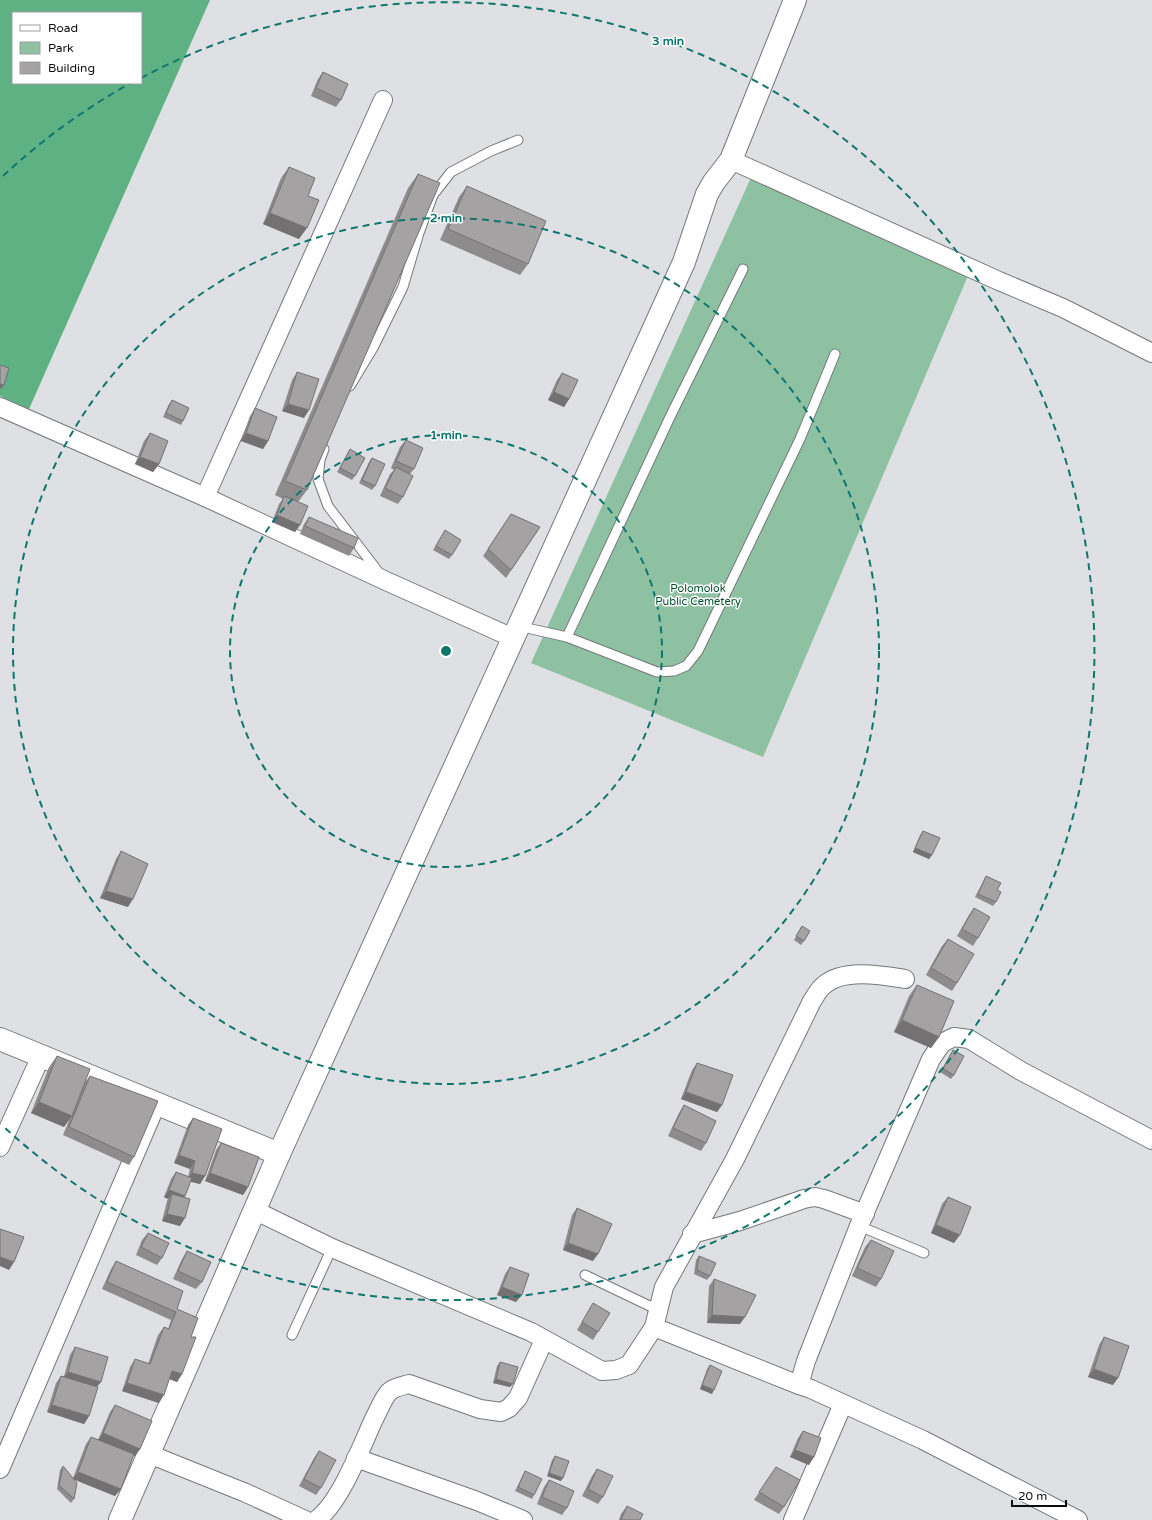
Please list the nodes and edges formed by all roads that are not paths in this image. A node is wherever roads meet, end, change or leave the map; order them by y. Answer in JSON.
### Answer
{"nodes":[{"id":1,"x":795,"y":0,"type":"edge"},
{"id":2,"x":383,"y":100,"type":"dead end"},
{"id":3,"x":518,"y":140,"type":"dead end"},
{"id":4,"x":731,"y":160,"type":"junction"},
{"id":5,"x":743,"y":270,"type":"dead end"},
{"id":6,"x":1152,"y":353,"type":"edge"},
{"id":7,"x":835,"y":354,"type":"dead end"},
{"id":8,"x":346,"y":394,"type":"edge"},
{"id":9,"x":0,"y":408,"type":"edge"},
{"id":10,"x":327,"y":440,"type":"edge"},
{"id":11,"x":205,"y":497,"type":"junction"},
{"id":12,"x":386,"y":581,"type":"junction"},
{"id":13,"x":515,"y":632,"type":"junction"},
{"id":14,"x":567,"y":637,"type":"junction"},
{"id":15,"x":905,"y":979,"type":"dead end"},
{"id":16,"x":0,"y":1039,"type":"edge"},
{"id":17,"x":41,"y":1056,"type":"junction"},
{"id":18,"x":157,"y":1104,"type":"junction"},
{"id":19,"x":1152,"y":1140,"type":"edge"},
{"id":20,"x":0,"y":1147,"type":"edge"},
{"id":21,"x":279,"y":1154,"type":"junction"},
{"id":22,"x":254,"y":1210,"type":"junction"},
{"id":23,"x":862,"y":1220,"type":"junction"},
{"id":24,"x":692,"y":1234,"type":"junction"},
{"id":25,"x":332,"y":1248,"type":"junction"},
{"id":26,"x":924,"y":1253,"type":"dead end"},
{"id":27,"x":585,"y":1275,"type":"dead end"},
{"id":28,"x":658,"y":1310,"type":"junction"},
{"id":29,"x":654,"y":1327,"type":"junction"},
{"id":30,"x":292,"y":1335,"type":"dead end"},
{"id":31,"x":544,"y":1340,"type":"junction"},
{"id":32,"x":798,"y":1385,"type":"junction"},
{"id":33,"x":843,"y":1404,"type":"junction"},
{"id":34,"x":149,"y":1454,"type":"junction"},
{"id":35,"x":356,"y":1458,"type":"junction"},
{"id":36,"x":0,"y":1469,"type":"edge"},
{"id":37,"x":120,"y":1520,"type":"edge"},
{"id":38,"x":305,"y":1520,"type":"edge"},
{"id":39,"x":316,"y":1520,"type":"edge"},
{"id":40,"x":523,"y":1520,"type":"edge"},
{"id":41,"x":793,"y":1520,"type":"edge"},
{"id":42,"x":1078,"y":1520,"type":"edge"}],
"edges":[{"from":1,"to":4,"type":"street"},
{"from":2,"to":11,"type":"street"},
{"from":3,"to":8,"type":"lane"},
{"from":4,"to":6,"type":"street"},
{"from":4,"to":13,"type":"street"},
{"from":5,"to":14,"type":"lane"},
{"from":7,"to":14,"type":"lane"},
{"from":9,"to":11,"type":"street"},
{"from":10,"to":12,"type":"lane"},
{"from":11,"to":12,"type":"street"},
{"from":12,"to":13,"type":"street"},
{"from":13,"to":14,"type":"lane"},
{"from":13,"to":21,"type":"street"},
{"from":15,"to":24,"type":"street"},
{"from":16,"to":17,"type":"street"},
{"from":17,"to":18,"type":"street"},
{"from":17,"to":20,"type":"street"},
{"from":18,"to":21,"type":"street"},
{"from":18,"to":36,"type":"street"},
{"from":19,"to":23,"type":"street"},
{"from":21,"to":22,"type":"street"},
{"from":22,"to":25,"type":"street"},
{"from":22,"to":34,"type":"street"},
{"from":23,"to":24,"type":"street"},
{"from":23,"to":26,"type":"lane"},
{"from":23,"to":32,"type":"street"},
{"from":24,"to":28,"type":"street"},
{"from":25,"to":30,"type":"lane"},
{"from":25,"to":31,"type":"street"},
{"from":27,"to":28,"type":"lane"},
{"from":28,"to":29,"type":"street"},
{"from":29,"to":31,"type":"street"},
{"from":29,"to":32,"type":"street"},
{"from":31,"to":35,"type":"street"},
{"from":32,"to":33,"type":"street"},
{"from":33,"to":41,"type":"street"},
{"from":33,"to":42,"type":"street"},
{"from":34,"to":37,"type":"street"},
{"from":34,"to":38,"type":"street"},
{"from":35,"to":39,"type":"street"},
{"from":35,"to":40,"type":"street"}]}
